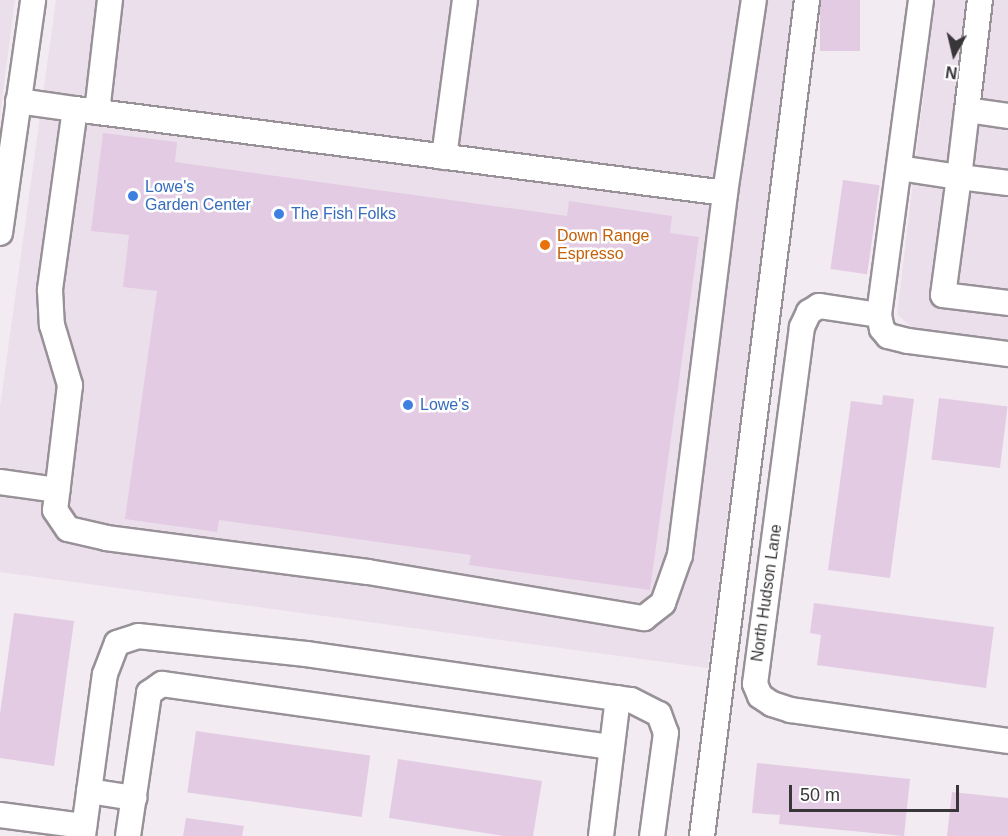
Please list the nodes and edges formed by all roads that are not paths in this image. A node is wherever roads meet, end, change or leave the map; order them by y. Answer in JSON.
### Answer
{"nodes":[{"id":1,"x":33,"y":0,"type":"edge"},
{"id":2,"x":110,"y":0,"type":"edge"},
{"id":3,"x":465,"y":0,"type":"edge"},
{"id":4,"x":754,"y":0,"type":"edge"},
{"id":5,"x":807,"y":0,"type":"edge"},
{"id":6,"x":921,"y":0,"type":"edge"},
{"id":7,"x":980,"y":0,"type":"edge"},
{"id":8,"x":18,"y":101,"type":"junction"},
{"id":9,"x":86,"y":110,"type":"junction"},
{"id":10,"x":967,"y":110,"type":"junction"},
{"id":11,"x":1008,"y":116,"type":"edge"},
{"id":12,"x":444,"y":157,"type":"junction"},
{"id":13,"x":899,"y":168,"type":"junction"},
{"id":14,"x":959,"y":177,"type":"junction"},
{"id":15,"x":1008,"y":183,"type":"edge"},
{"id":16,"x":725,"y":193,"type":"junction"},
{"id":17,"x":1,"y":220,"type":"edge"},
{"id":18,"x":1008,"y":303,"type":"edge"},
{"id":19,"x":879,"y":315,"type":"junction"},
{"id":20,"x":1008,"y":354,"type":"edge"},
{"id":21,"x":0,"y":482,"type":"edge"},
{"id":22,"x":57,"y":490,"type":"junction"},
{"id":23,"x":618,"y":698,"type":"junction"},
{"id":24,"x":1008,"y":741,"type":"edge"},
{"id":25,"x":612,"y":747,"type":"junction"},
{"id":26,"x":89,"y":791,"type":"junction"},
{"id":27,"x":134,"y":798,"type":"junction"},
{"id":28,"x":0,"y":815,"type":"edge"},
{"id":29,"x":83,"y":831,"type":"edge"},
{"id":30,"x":128,"y":836,"type":"edge"},
{"id":31,"x":601,"y":836,"type":"edge"},
{"id":32,"x":652,"y":836,"type":"edge"},
{"id":33,"x":702,"y":836,"type":"edge"}],
"edges":[{"from":1,"to":8,"type":"street"},
{"from":2,"to":9,"type":"street"},
{"from":3,"to":12,"type":"street"},
{"from":4,"to":16,"type":"street"},
{"from":5,"to":33,"type":"street"},
{"from":6,"to":13,"type":"street"},
{"from":7,"to":10,"type":"street"},
{"from":8,"to":9,"type":"street"},
{"from":8,"to":17,"type":"street"},
{"from":9,"to":12,"type":"street"},
{"from":9,"to":22,"type":"street"},
{"from":10,"to":11,"type":"street"},
{"from":10,"to":14,"type":"street"},
{"from":12,"to":16,"type":"street"},
{"from":13,"to":14,"type":"street"},
{"from":13,"to":19,"type":"street"},
{"from":14,"to":15,"type":"street"},
{"from":14,"to":18,"type":"street"},
{"from":16,"to":22,"type":"street"},
{"from":19,"to":20,"type":"street"},
{"from":19,"to":24,"type":"street","name":"North Hudson Lane"},
{"from":21,"to":22,"type":"street"},
{"from":23,"to":25,"type":"street"},
{"from":23,"to":26,"type":"street"},
{"from":23,"to":32,"type":"street"},
{"from":25,"to":27,"type":"street"},
{"from":25,"to":31,"type":"street"},
{"from":26,"to":27,"type":"street"},
{"from":26,"to":29,"type":"street"},
{"from":27,"to":30,"type":"street"},
{"from":28,"to":29,"type":"street"}]}
